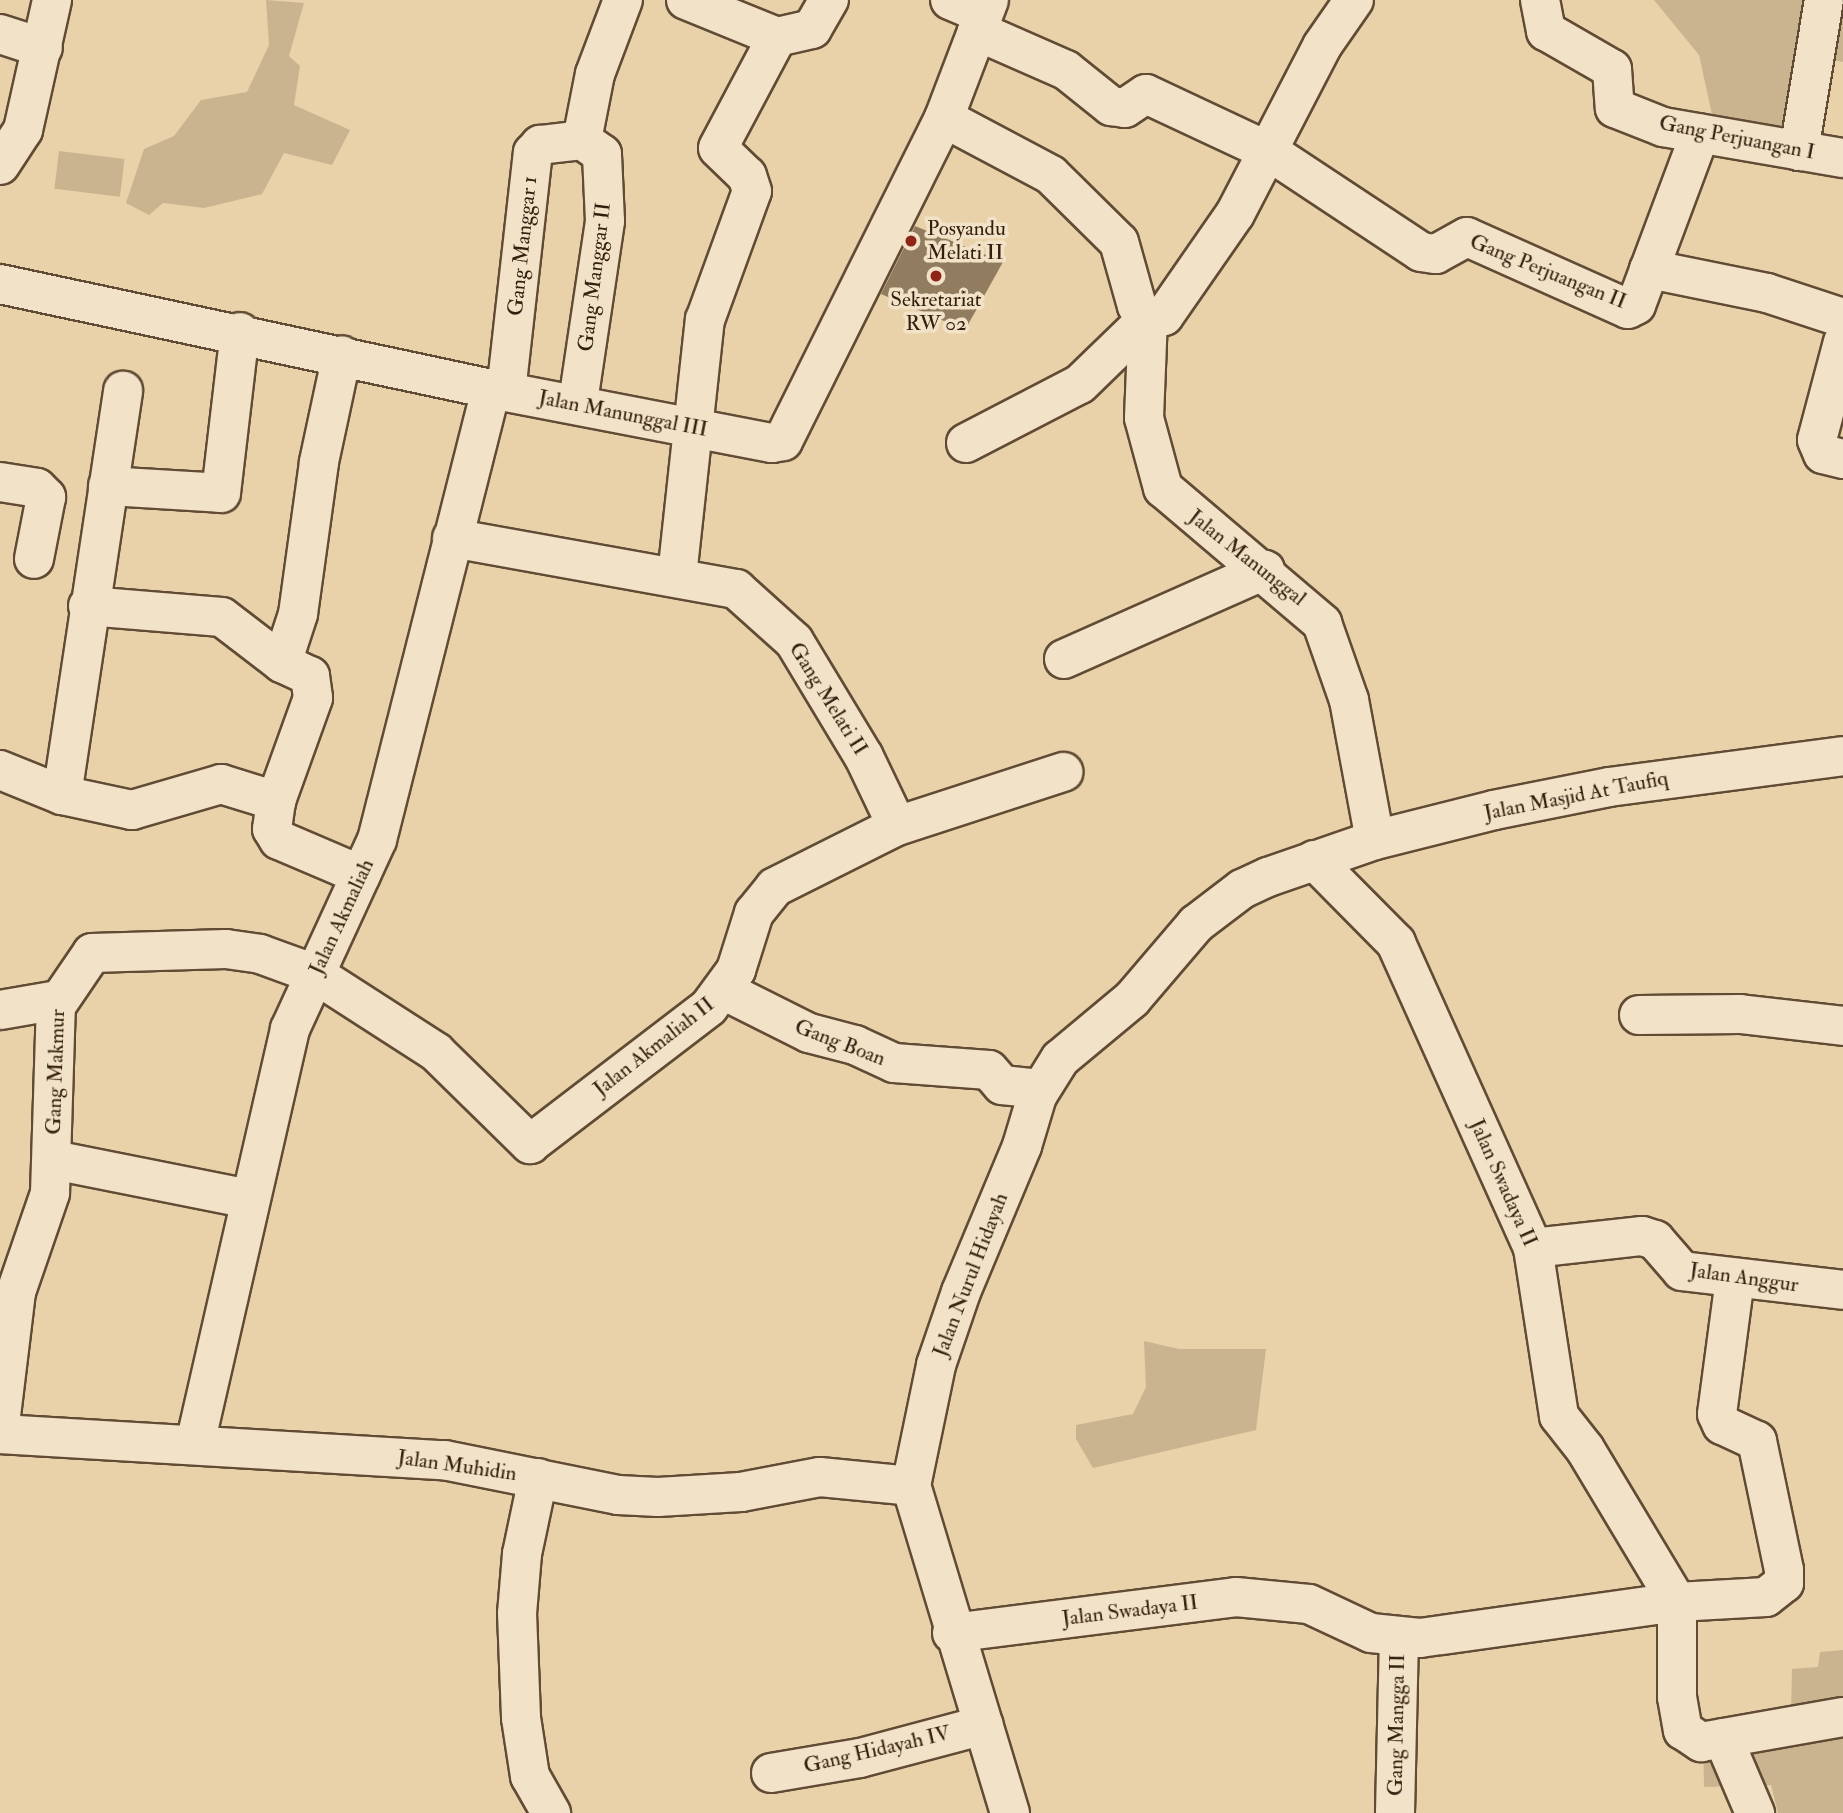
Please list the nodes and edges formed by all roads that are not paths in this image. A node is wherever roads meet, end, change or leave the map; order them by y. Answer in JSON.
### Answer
{"nodes":[{"id":1,"x":52,"y":0,"type":"edge"},
{"id":2,"x":623,"y":0,"type":"edge"},
{"id":3,"x":686,"y":0,"type":"edge"},
{"id":4,"x":828,"y":0,"type":"edge"},
{"id":5,"x":1354,"y":0,"type":"edge"},
{"id":6,"x":1540,"y":0,"type":"edge"},
{"id":7,"x":1824,"y":0,"type":"edge"},
{"id":8,"x":975,"y":11,"type":"edge"},
{"id":9,"x":0,"y":34,"type":"edge"},
{"id":10,"x":777,"y":37,"type":"junction"},
{"id":11,"x":43,"y":48,"type":"junction"},
{"id":12,"x":944,"y":118,"type":"junction"},
{"id":13,"x":1700,"y":134,"type":"junction"},
{"id":14,"x":582,"y":139,"type":"junction"},
{"id":15,"x":1798,"y":151,"type":"junction"},
{"id":16,"x":1270,"y":152,"type":"junction"},
{"id":17,"x":1843,"y":158,"type":"edge"},
{"id":18,"x":0,"y":165,"type":"edge"},
{"id":19,"x":1649,"y":269,"type":"junction"},
{"id":20,"x":0,"y":284,"type":"edge"},
{"id":21,"x":1148,"y":318,"type":"junction"},
{"id":22,"x":1843,"y":318,"type":"edge"},
{"id":23,"x":240,"y":332,"type":"junction"},
{"id":24,"x":1843,"y":342,"type":"edge"},
{"id":25,"x":342,"y":355,"type":"junction"},
{"id":26,"x":123,"y":391,"type":"dead end"},
{"id":27,"x":499,"y":391,"type":"junction"},
{"id":28,"x":578,"y":402,"type":"junction"},
{"id":29,"x":694,"y":427,"type":"junction"},
{"id":30,"x":966,"y":443,"type":"dead end"},
{"id":31,"x":1843,"y":459,"type":"edge"},
{"id":32,"x":0,"y":482,"type":"edge"},
{"id":33,"x":108,"y":486,"type":"junction"},
{"id":34,"x":452,"y":538,"type":"junction"},
{"id":35,"x":34,"y":559,"type":"dead end"},
{"id":36,"x":1265,"y":570,"type":"junction"},
{"id":37,"x":677,"y":576,"type":"junction"},
{"id":38,"x":88,"y":606,"type":"junction"},
{"id":39,"x":1064,"y":659,"type":"dead end"},
{"id":40,"x":282,"y":663,"type":"junction"},
{"id":41,"x":1843,"y":756,"type":"edge"},
{"id":42,"x":0,"y":770,"type":"edge"},
{"id":43,"x":1063,"y":772,"type":"dead end"},
{"id":44,"x":62,"y":795,"type":"junction"},
{"id":45,"x":276,"y":801,"type":"junction"},
{"id":46,"x":897,"y":826,"type":"junction"},
{"id":47,"x":1375,"y":840,"type":"junction"},
{"id":48,"x":1314,"y":860,"type":"junction"},
{"id":49,"x":361,"y":874,"type":"junction"},
{"id":50,"x":315,"y":974,"type":"junction"},
{"id":51,"x":723,"y":990,"type":"junction"},
{"id":52,"x":58,"y":1000,"type":"junction"},
{"id":53,"x":0,"y":1010,"type":"edge"},
{"id":54,"x":1639,"y":1015,"type":"dead end"},
{"id":55,"x":1843,"y":1026,"type":"edge"},
{"id":56,"x":1040,"y":1089,"type":"junction"},
{"id":57,"x":54,"y":1160,"type":"junction"},
{"id":58,"x":250,"y":1199,"type":"junction"},
{"id":59,"x":1534,"y":1248,"type":"junction"},
{"id":60,"x":1735,"y":1279,"type":"junction"},
{"id":61,"x":1843,"y":1290,"type":"edge"},
{"id":62,"x":0,"y":1424,"type":"edge"},
{"id":63,"x":0,"y":1434,"type":"edge"},
{"id":64,"x":195,"y":1444,"type":"junction"},
{"id":65,"x":538,"y":1478,"type":"junction"},
{"id":66,"x":911,"y":1486,"type":"junction"},
{"id":67,"x":1676,"y":1602,"type":"junction"},
{"id":68,"x":952,"y":1633,"type":"junction"},
{"id":69,"x":1399,"y":1638,"type":"junction"},
{"id":70,"x":1843,"y":1717,"type":"edge"},
{"id":71,"x":984,"y":1725,"type":"junction"},
{"id":72,"x":1723,"y":1738,"type":"junction"},
{"id":73,"x":771,"y":1773,"type":"dead end"},
{"id":74,"x":551,"y":1813,"type":"edge"},
{"id":75,"x":1010,"y":1813,"type":"edge"},
{"id":76,"x":1395,"y":1813,"type":"edge"},
{"id":77,"x":1755,"y":1813,"type":"edge"}],
"edges":[{"from":1,"to":11,"type":"street"},
{"from":2,"to":14,"type":"street"},
{"from":3,"to":10,"type":"street"},
{"from":4,"to":10,"type":"street"},
{"from":5,"to":16,"type":"street"},
{"from":6,"to":13,"type":"street","name":"Gang Perjuangan I"},
{"from":7,"to":15,"type":"street"},
{"from":8,"to":12,"type":"street","name":"Jalan Manunggal III"},
{"from":8,"to":16,"type":"street"},
{"from":9,"to":11,"type":"street"},
{"from":10,"to":29,"type":"street"},
{"from":11,"to":18,"type":"street"},
{"from":12,"to":21,"type":"street","name":"Jalan Manunggal"},
{"from":12,"to":29,"type":"street","name":"Jalan Manunggal III"},
{"from":13,"to":15,"type":"street","name":"Gang Perjuangan I"},
{"from":13,"to":19,"type":"street","name":"Gang Perjuangan II"},
{"from":14,"to":27,"type":"street","name":"Gang Manggar 1"},
{"from":14,"to":28,"type":"street","name":"Gang Manggar II"},
{"from":15,"to":17,"type":"street","name":"Gang Perjuangan I"},
{"from":16,"to":19,"type":"street","name":"Gang Perjuangan II"},
{"from":16,"to":21,"type":"street"},
{"from":19,"to":22,"type":"street"},
{"from":20,"to":23,"type":"street","name":"Jalan Manunggal III"},
{"from":21,"to":30,"type":"street"},
{"from":21,"to":36,"type":"street","name":"Jalan Manunggal"},
{"from":23,"to":25,"type":"street","name":"Jalan Manunggal III"},
{"from":23,"to":33,"type":"street"},
{"from":24,"to":31,"type":"street"},
{"from":25,"to":27,"type":"street","name":"Jalan Manunggal III"},
{"from":25,"to":40,"type":"street"},
{"from":26,"to":33,"type":"street"},
{"from":27,"to":28,"type":"street","name":"Jalan Manunggal III"},
{"from":27,"to":34,"type":"street","name":"Jalan Akmaliah"},
{"from":28,"to":29,"type":"street","name":"Jalan Manunggal III"},
{"from":29,"to":37,"type":"street"},
{"from":32,"to":35,"type":"street"},
{"from":33,"to":38,"type":"street"},
{"from":34,"to":37,"type":"street","name":"Gang Melati II"},
{"from":34,"to":49,"type":"street","name":"Jalan Akmaliah"},
{"from":36,"to":39,"type":"street"},
{"from":36,"to":47,"type":"street","name":"Jalan Manunggal"},
{"from":37,"to":46,"type":"street","name":"Gang Melati II"},
{"from":38,"to":40,"type":"street"},
{"from":38,"to":44,"type":"street"},
{"from":40,"to":45,"type":"street"},
{"from":41,"to":47,"type":"street","name":"Jalan Masjid At Taufiq"},
{"from":42,"to":44,"type":"street"},
{"from":43,"to":46,"type":"street","name":"Jalan Akmaliah II"},
{"from":44,"to":45,"type":"street"},
{"from":45,"to":49,"type":"street"},
{"from":46,"to":51,"type":"street","name":"Jalan Akmaliah II"},
{"from":47,"to":48,"type":"street","name":"Jalan Masjid At Taufiq"},
{"from":48,"to":56,"type":"street","name":"Jalan Nurul Hidayah"},
{"from":48,"to":59,"type":"street","name":"Jalan Swadaya II"},
{"from":49,"to":50,"type":"street","name":"Jalan Akmaliah"},
{"from":50,"to":51,"type":"street","name":"Jalan Akmaliah II"},
{"from":50,"to":52,"type":"street","name":"Gang Makmur"},
{"from":50,"to":58,"type":"street","name":"Jalan Akmaliah"},
{"from":51,"to":56,"type":"street","name":"Gang Boan"},
{"from":52,"to":53,"type":"street"},
{"from":52,"to":57,"type":"street","name":"Gang Makmur"},
{"from":54,"to":55,"type":"street"},
{"from":56,"to":66,"type":"street","name":"Jalan Nurul Hidayah"},
{"from":57,"to":58,"type":"street"},
{"from":57,"to":62,"type":"street","name":"Gang Makmur"},
{"from":58,"to":64,"type":"street","name":"Jalan Akmaliah"},
{"from":59,"to":60,"type":"street","name":"Jalan Anggur"},
{"from":59,"to":67,"type":"street","name":"Jalan Swadaya II"},
{"from":60,"to":61,"type":"street","name":"Jalan Anggur"},
{"from":60,"to":67,"type":"street","name":"Jalan Swadaya II"},
{"from":63,"to":64,"type":"street","name":"Jalan Muhidin"},
{"from":64,"to":65,"type":"street","name":"Jalan Muhidin"},
{"from":65,"to":66,"type":"street","name":"Jalan Muhidin"},
{"from":65,"to":74,"type":"street"},
{"from":66,"to":68,"type":"street","name":"Jalan Nurul Hidayah"},
{"from":67,"to":69,"type":"street","name":"Jalan Swadaya II"},
{"from":67,"to":72,"type":"street"},
{"from":68,"to":69,"type":"street","name":"Jalan Swadaya II"},
{"from":68,"to":71,"type":"street","name":"Jalan Nurul Hidayah"},
{"from":69,"to":76,"type":"street","name":"Gang Mangga II"},
{"from":70,"to":72,"type":"street"},
{"from":71,"to":73,"type":"street","name":"Gang Hidayah IV"},
{"from":71,"to":75,"type":"street","name":"Jalan Nurul Hidayah"},
{"from":72,"to":77,"type":"street"}]}
